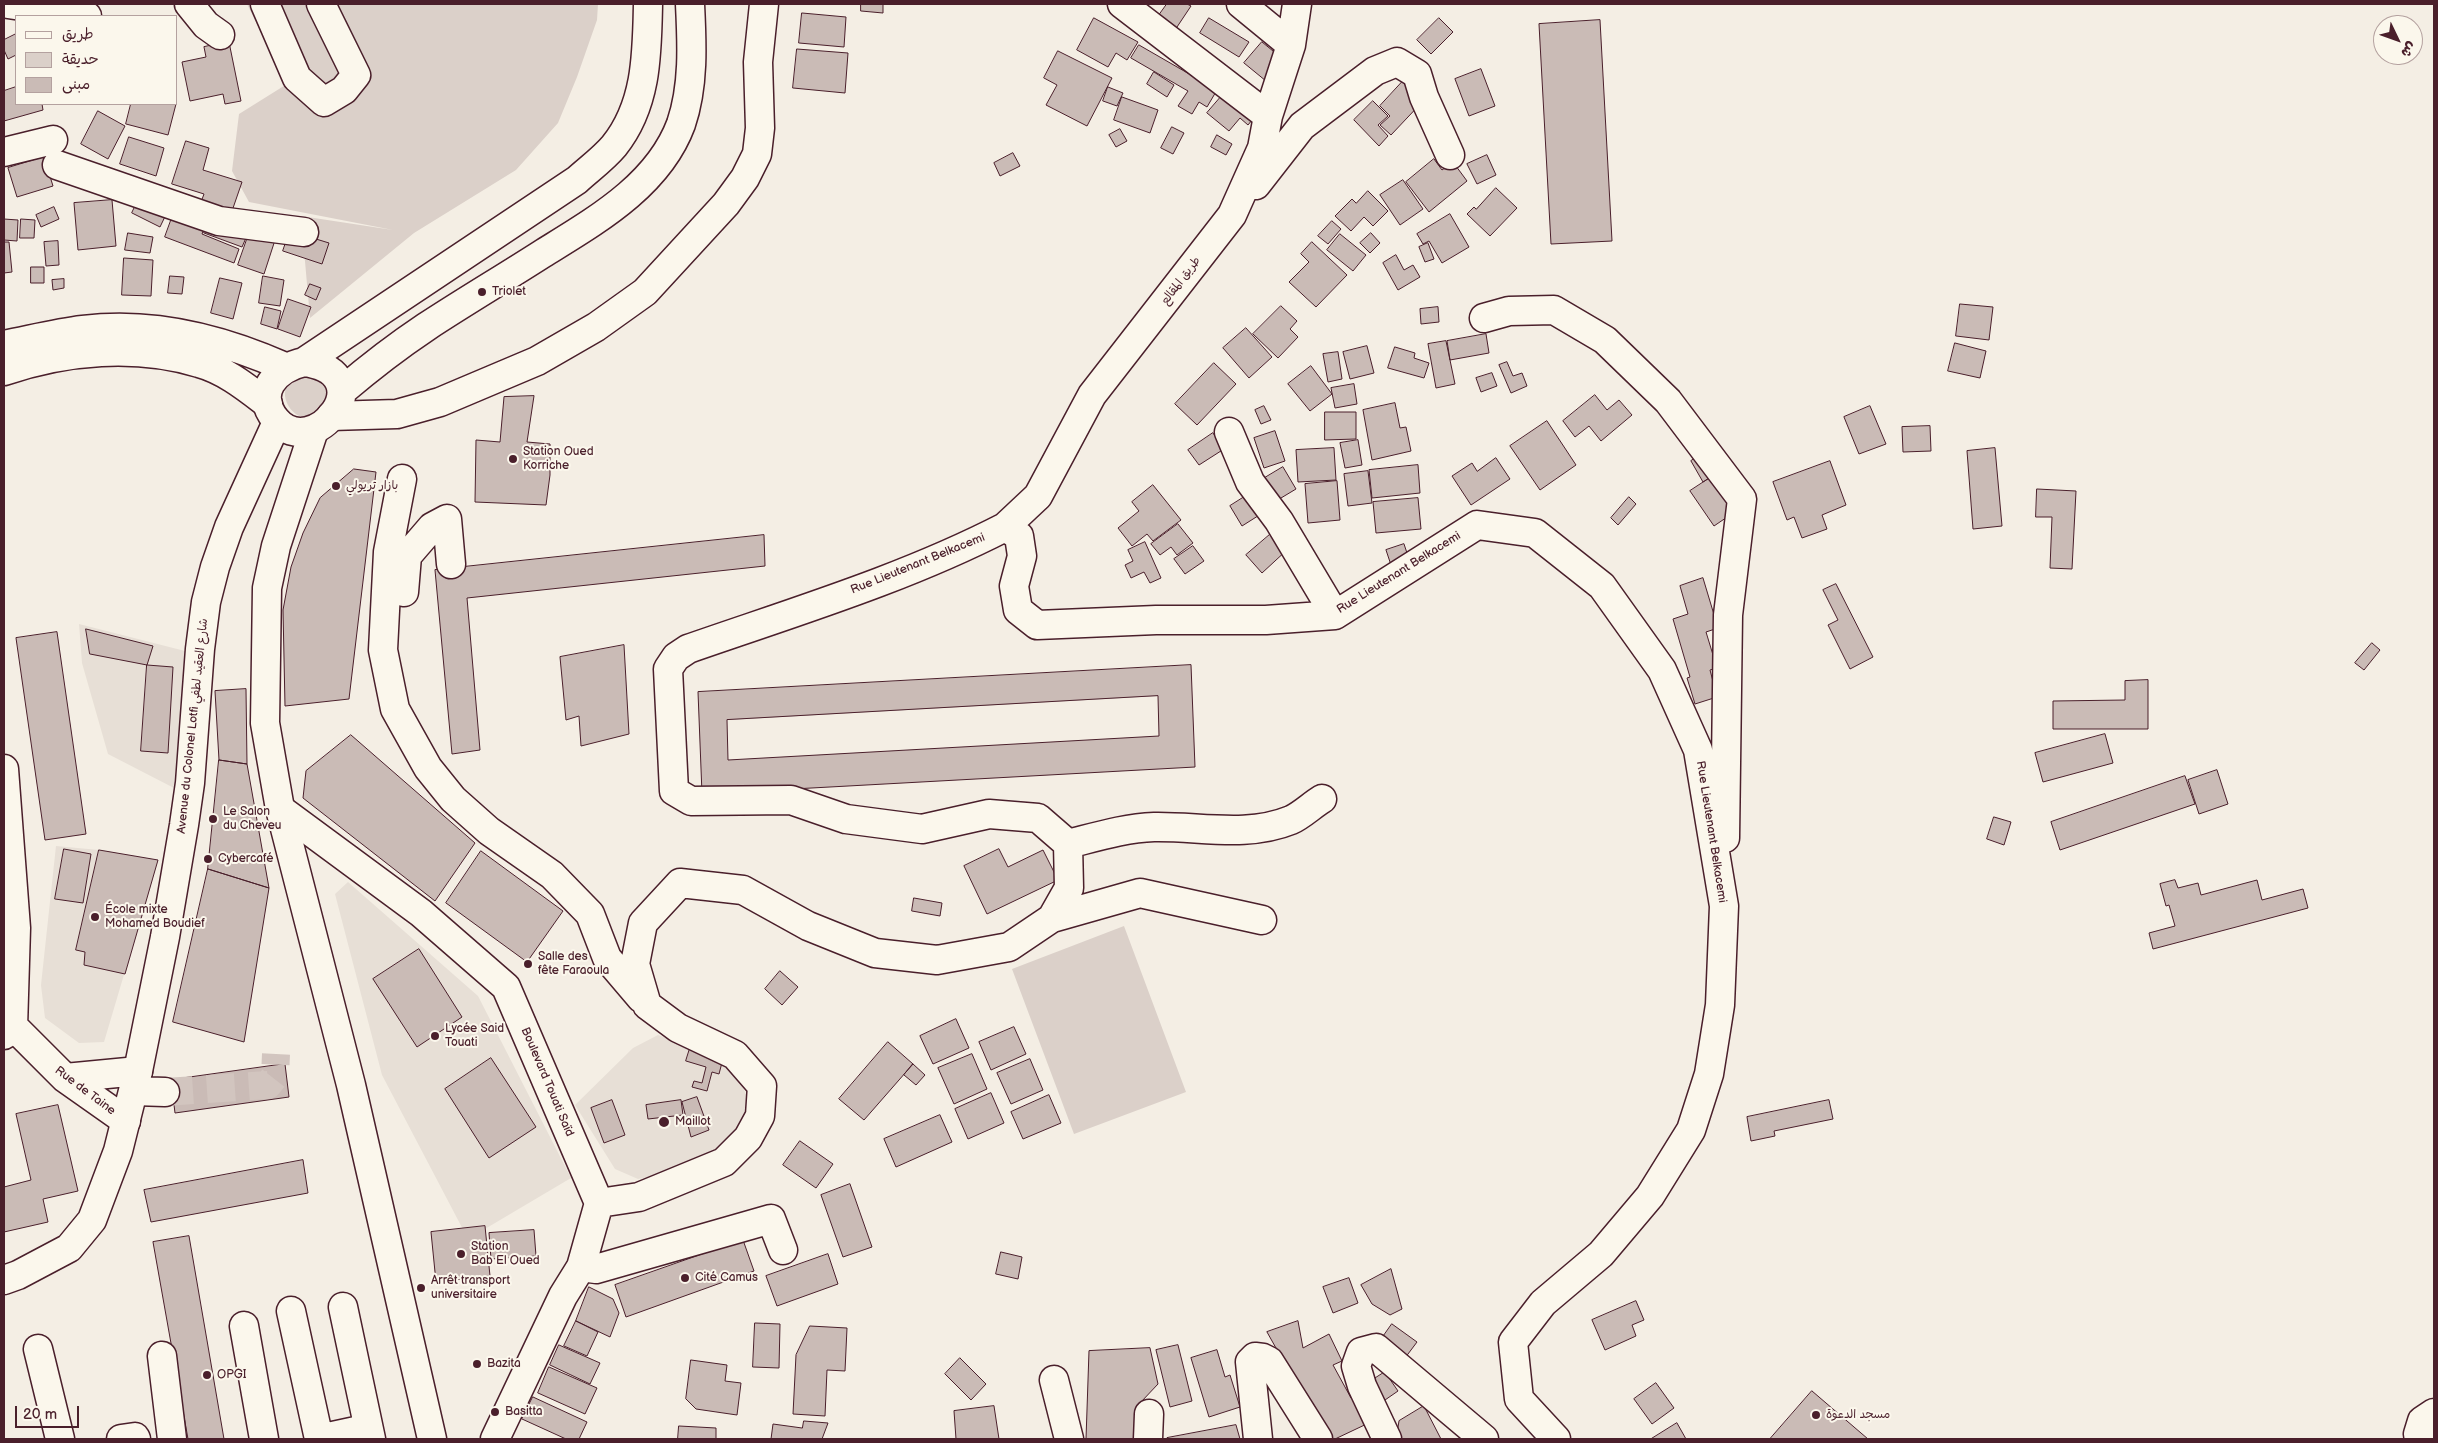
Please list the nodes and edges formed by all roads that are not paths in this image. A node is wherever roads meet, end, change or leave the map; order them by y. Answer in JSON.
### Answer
{"nodes":[{"id":1,"x":8,"y":4,"type":"edge"},
{"id":2,"x":189,"y":4,"type":"edge"},
{"id":3,"x":265,"y":4,"type":"edge"},
{"id":4,"x":321,"y":4,"type":"edge"},
{"id":5,"x":648,"y":4,"type":"edge"},
{"id":6,"x":690,"y":4,"type":"edge"},
{"id":7,"x":764,"y":4,"type":"edge"},
{"id":8,"x":1122,"y":4,"type":"edge"},
{"id":9,"x":1241,"y":4,"type":"edge"},
{"id":10,"x":1297,"y":4,"type":"edge"},
{"id":11,"x":80,"y":15,"type":"edge"},
{"id":12,"x":220,"y":35,"type":"dead end"},
{"id":13,"x":1291,"y":45,"type":"junction"},
{"id":14,"x":1268,"y":116,"type":"junction"},
{"id":15,"x":4,"y":152,"type":"edge"},
{"id":16,"x":1450,"y":155,"type":"dead end"},
{"id":17,"x":1232,"y":215,"type":"junction"},
{"id":18,"x":304,"y":232,"type":"dead end"},
{"id":19,"x":1484,"y":318,"type":"dead end"},
{"id":20,"x":4,"y":345,"type":"edge"},
{"id":21,"x":294,"y":365,"type":"junction"},
{"id":22,"x":4,"y":371,"type":"edge"},
{"id":23,"x":329,"y":412,"type":"junction"},
{"id":24,"x":272,"y":413,"type":"junction"},
{"id":25,"x":1229,"y":432,"type":"dead end"},
{"id":26,"x":402,"y":480,"type":"dead end"},
{"id":27,"x":1005,"y":528,"type":"junction"},
{"id":28,"x":451,"y":564,"type":"dead end"},
{"id":29,"x":1335,"y":615,"type":"junction"},
{"id":30,"x":387,"y":669,"type":"junction"},
{"id":31,"x":4,"y":769,"type":"edge"},
{"id":32,"x":1322,"y":799,"type":"dead end"},
{"id":33,"x":280,"y":808,"type":"junction"},
{"id":34,"x":6,"y":814,"type":"edge"},
{"id":35,"x":1068,"y":844,"type":"junction"},
{"id":36,"x":1724,"y":906,"type":"junction"},
{"id":37,"x":1052,"y":918,"type":"junction"},
{"id":38,"x":1262,"y":920,"type":"dead end"},
{"id":39,"x":647,"y":1005,"type":"junction"},
{"id":40,"x":7,"y":1026,"type":"edge"},
{"id":41,"x":64,"y":1078,"type":"junction"},
{"id":42,"x":136,"y":1081,"type":"junction"},
{"id":43,"x":165,"y":1092,"type":"tunnel mouth"},
{"id":44,"x":126,"y":1121,"type":"junction"},
{"id":45,"x":598,"y":1203,"type":"junction"},
{"id":46,"x":783,"y":1250,"type":"dead end"},
{"id":47,"x":581,"y":1267,"type":"junction"},
{"id":48,"x":4,"y":1280,"type":"edge"},
{"id":49,"x":343,"y":1306,"type":"dead end"},
{"id":50,"x":291,"y":1311,"type":"dead end"},
{"id":51,"x":244,"y":1326,"type":"dead end"},
{"id":52,"x":38,"y":1349,"type":"dead end"},
{"id":53,"x":162,"y":1356,"type":"dead end"},
{"id":54,"x":1054,"y":1380,"type":"dead end"},
{"id":55,"x":2434,"y":1414,"type":"edge"},
{"id":56,"x":60,"y":1439,"type":"edge"},
{"id":57,"x":172,"y":1439,"type":"edge"},
{"id":58,"x":264,"y":1439,"type":"edge"},
{"id":59,"x":319,"y":1439,"type":"edge"},
{"id":60,"x":371,"y":1439,"type":"edge"},
{"id":61,"x":432,"y":1439,"type":"edge"},
{"id":62,"x":494,"y":1439,"type":"edge"},
{"id":63,"x":1069,"y":1439,"type":"edge"},
{"id":64,"x":1258,"y":1439,"type":"edge"},
{"id":65,"x":1318,"y":1439,"type":"edge"},
{"id":66,"x":1387,"y":1439,"type":"edge"},
{"id":67,"x":1484,"y":1439,"type":"edge"},
{"id":68,"x":1556,"y":1439,"type":"edge"},
{"id":69,"x":2421,"y":1439,"type":"edge"}],
"edges":[{"from":1,"to":11,"type":"main road"},
{"from":2,"to":12,"type":"main road"},
{"from":3,"to":4,"type":"main road"},
{"from":5,"to":21,"type":"main road"},
{"from":6,"to":23,"type":"main road"},
{"from":7,"to":23,"type":"main road"},
{"from":8,"to":14,"type":"main road"},
{"from":9,"to":13,"type":"main road"},
{"from":10,"to":13,"type":"main road","name":"طريق المقالع"},
{"from":13,"to":14,"type":"main road","name":"طريق المقالع"},
{"from":14,"to":17,"type":"main road","name":"طريق المقالع"},
{"from":15,"to":18,"type":"main road"},
{"from":16,"to":17,"type":"main road"},
{"from":17,"to":27,"type":"main road","name":"طريق المقالع"},
{"from":19,"to":36,"type":"main road"},
{"from":20,"to":21,"type":"main road"},
{"from":21,"to":23,"type":"main road"},
{"from":21,"to":24,"type":"main road"},
{"from":22,"to":24,"type":"main road"},
{"from":23,"to":24,"type":"main road"},
{"from":23,"to":33,"type":"main road"},
{"from":24,"to":42,"type":"main road","name":"Avenue du Colonel Lotfi شارع العقيد لطفي"},
{"from":25,"to":29,"type":"main road"},
{"from":26,"to":30,"type":"main road"},
{"from":27,"to":29,"type":"main road","name":"Rue Lieutenant Belkacemi"},
{"from":27,"to":35,"type":"main road","name":"Rue Lieutenant Belkacemi"},
{"from":28,"to":30,"type":"main road"},
{"from":29,"to":36,"type":"main road","name":"Rue Lieutenant Belkacemi"},
{"from":30,"to":39,"type":"main road"},
{"from":31,"to":34,"type":"main road"},
{"from":32,"to":35,"type":"main road"},
{"from":33,"to":45,"type":"main road","name":"Boulevard Touati Saïd"},
{"from":33,"to":61,"type":"main road"},
{"from":34,"to":40,"type":"main road"},
{"from":35,"to":37,"type":"main road"},
{"from":36,"to":68,"type":"main road","name":"Rue Lieutenant Belkacemi"},
{"from":37,"to":38,"type":"main road"},
{"from":37,"to":39,"type":"main road"},
{"from":39,"to":45,"type":"main road"},
{"from":40,"to":41,"type":"main road","name":"Rue de Taine"},
{"from":41,"to":42,"type":"main road"},
{"from":41,"to":44,"type":"main road","name":"Rue de Taine"},
{"from":42,"to":43,"type":"main road"},
{"from":42,"to":44,"type":"main road","name":"Avenue du Colonel Lotfi شارع العقيد لطفي"},
{"from":44,"to":48,"type":"main road","name":"Avenue du Colonel Lotfi شارع العقيد لطفي"},
{"from":45,"to":47,"type":"main road"},
{"from":46,"to":47,"type":"main road"},
{"from":47,"to":62,"type":"main road"},
{"from":49,"to":60,"type":"main road"},
{"from":50,"to":59,"type":"main road"},
{"from":51,"to":58,"type":"main road"},
{"from":52,"to":56,"type":"main road"},
{"from":53,"to":57,"type":"main road"},
{"from":54,"to":63,"type":"main road"},
{"from":55,"to":69,"type":"main road"},
{"from":59,"to":60,"type":"main road"},
{"from":64,"to":65,"type":"main road"},
{"from":66,"to":67,"type":"main road"}]}
